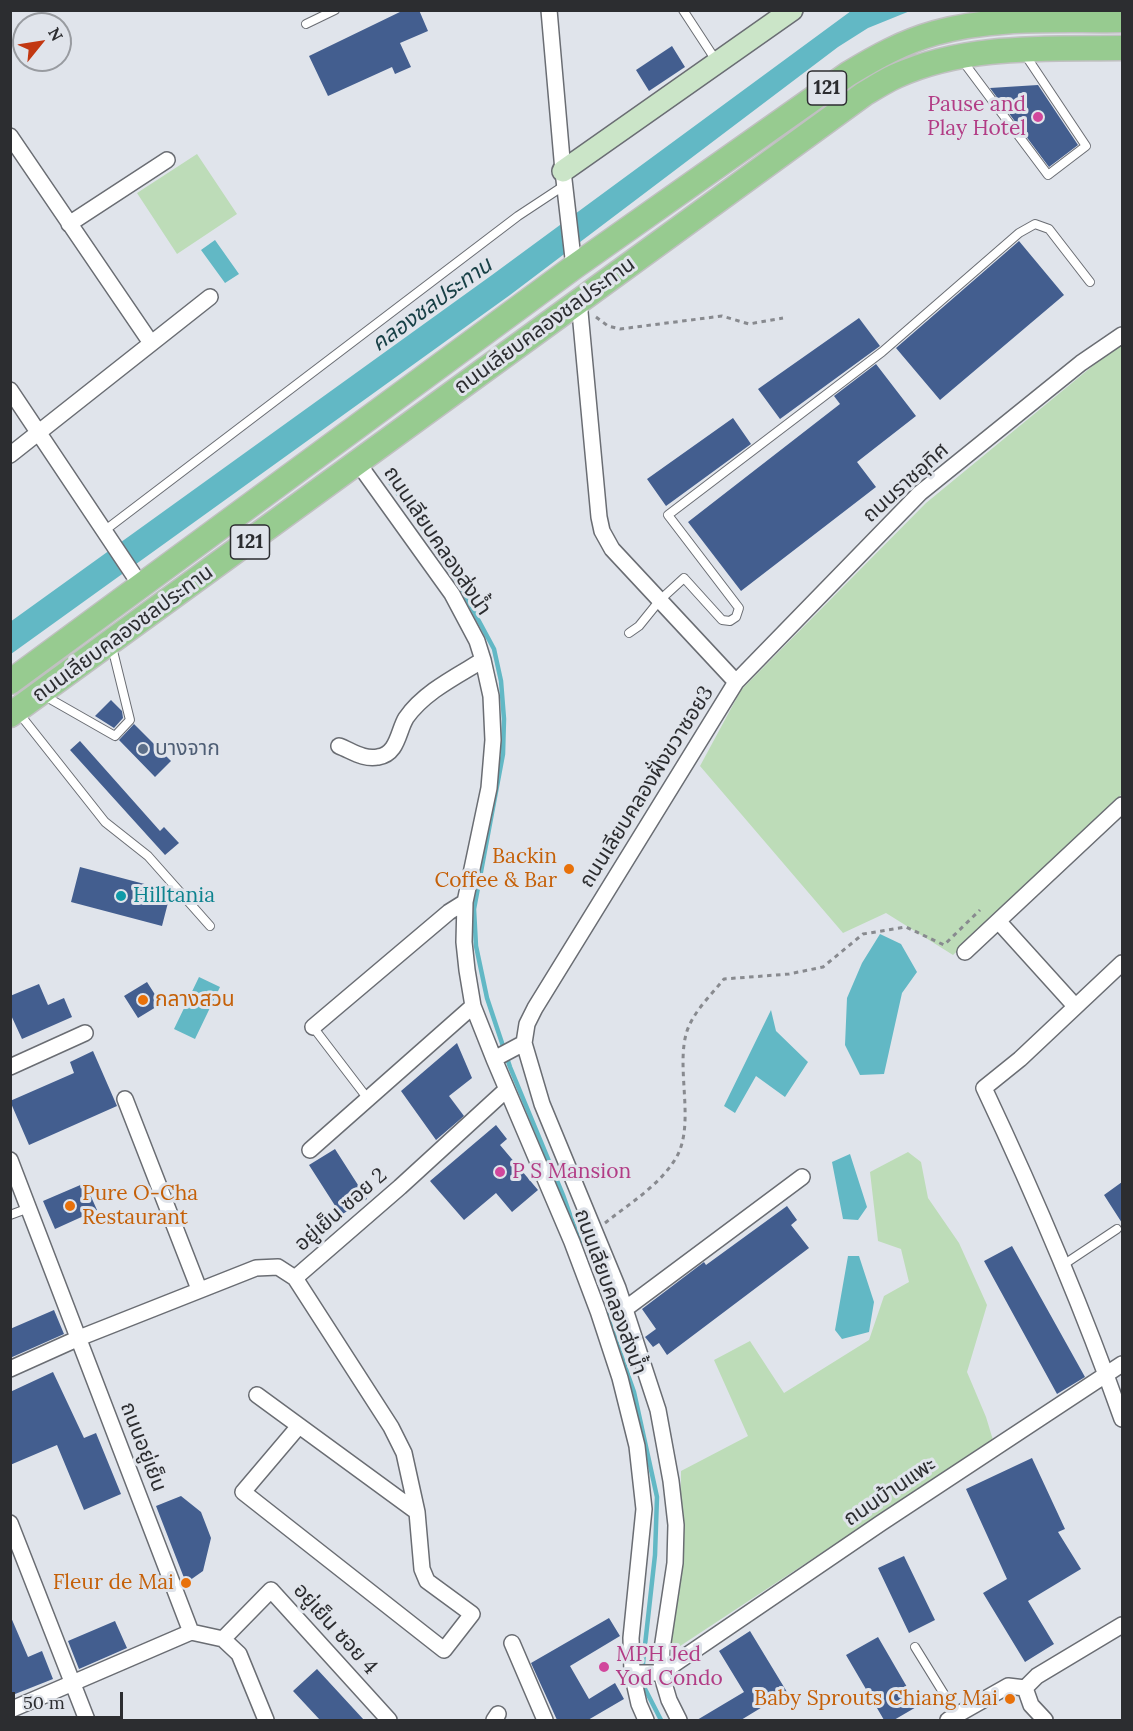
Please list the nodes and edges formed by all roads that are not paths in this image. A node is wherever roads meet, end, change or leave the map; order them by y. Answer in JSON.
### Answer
{"nodes":[{"id":1,"x":335,"y":10,"type":"edge"},
{"id":2,"x":549,"y":10,"type":"edge"},
{"id":3,"x":792,"y":10,"type":"edge"},
{"id":4,"x":688,"y":11,"type":"edge"},
{"id":5,"x":1122,"y":20,"type":"edge"},
{"id":6,"x":306,"y":24,"type":"dead end"},
{"id":7,"x":1122,"y":48,"type":"edge"},
{"id":8,"x":1022,"y":49,"type":"junction"},
{"id":9,"x":959,"y":57,"type":"junction"},
{"id":10,"x":718,"y":64,"type":"junction"},
{"id":11,"x":10,"y":136,"type":"edge"},
{"id":12,"x":167,"y":160,"type":"dead end"},
{"id":13,"x":565,"y":178,"type":"junction"},
{"id":14,"x":69,"y":224,"type":"junction"},
{"id":15,"x":612,"y":242,"type":"junction"},
{"id":16,"x":626,"y":266,"type":"junction"},
{"id":17,"x":574,"y":267,"type":"junction"},
{"id":18,"x":1090,"y":282,"type":"dead end"},
{"id":19,"x":210,"y":297,"type":"dead end"},
{"id":20,"x":582,"y":298,"type":"junction"},
{"id":21,"x":559,"y":315,"type":"junction"},
{"id":22,"x":1122,"y":335,"type":"edge"},
{"id":23,"x":480,"y":337,"type":"junction"},
{"id":24,"x":152,"y":343,"type":"junction"},
{"id":25,"x":10,"y":390,"type":"edge"},
{"id":26,"x":38,"y":433,"type":"junction"},
{"id":27,"x":10,"y":454,"type":"edge"},
{"id":28,"x":358,"y":464,"type":"junction"},
{"id":29,"x":104,"y":531,"type":"junction"},
{"id":30,"x":141,"y":586,"type":"junction"},
{"id":31,"x":660,"y":600,"type":"junction"},
{"id":32,"x":628,"y":633,"type":"dead end"},
{"id":33,"x":111,"y":642,"type":"junction"},
{"id":34,"x":483,"y":660,"type":"junction"},
{"id":35,"x":10,"y":682,"type":"edge"},
{"id":36,"x":736,"y":682,"type":"junction"},
{"id":37,"x":41,"y":693,"type":"junction"},
{"id":38,"x":14,"y":713,"type":"edge"},
{"id":39,"x":339,"y":746,"type":"dead end"},
{"id":40,"x":1122,"y":805,"type":"edge"},
{"id":41,"x":465,"y":902,"type":"junction"},
{"id":42,"x":999,"y":922,"type":"junction"},
{"id":43,"x":210,"y":926,"type":"dead end"},
{"id":44,"x":965,"y":952,"type":"dead end"},
{"id":45,"x":1122,"y":963,"type":"edge"},
{"id":46,"x":473,"y":1006,"type":"junction"},
{"id":47,"x":1075,"y":1006,"type":"junction"},
{"id":48,"x":313,"y":1027,"type":"joint"},
{"id":49,"x":85,"y":1033,"type":"dead end"},
{"id":50,"x":524,"y":1043,"type":"junction"},
{"id":51,"x":494,"y":1059,"type":"junction"},
{"id":52,"x":10,"y":1067,"type":"edge"},
{"id":53,"x":506,"y":1090,"type":"junction"},
{"id":54,"x":125,"y":1099,"type":"dead end"},
{"id":55,"x":368,"y":1099,"type":"junction"},
{"id":56,"x":310,"y":1150,"type":"dead end"},
{"id":57,"x":10,"y":1160,"type":"edge"},
{"id":58,"x":802,"y":1177,"type":"dead end"},
{"id":59,"x":29,"y":1208,"type":"junction"},
{"id":60,"x":10,"y":1215,"type":"edge"},
{"id":61,"x":1117,"y":1229,"type":"dead end"},
{"id":62,"x":1063,"y":1265,"type":"junction"},
{"id":63,"x":295,"y":1278,"type":"junction"},
{"id":64,"x":200,"y":1289,"type":"junction"},
{"id":65,"x":625,"y":1308,"type":"junction"},
{"id":66,"x":79,"y":1338,"type":"junction"},
{"id":67,"x":1122,"y":1365,"type":"edge"},
{"id":68,"x":10,"y":1369,"type":"edge"},
{"id":69,"x":1107,"y":1375,"type":"junction"},
{"id":70,"x":257,"y":1395,"type":"dead end"},
{"id":71,"x":1122,"y":1419,"type":"edge"},
{"id":72,"x":299,"y":1426,"type":"junction"},
{"id":73,"x":417,"y":1512,"type":"junction"},
{"id":74,"x":10,"y":1523,"type":"edge"},
{"id":75,"x":1122,"y":1626,"type":"edge"},
{"id":76,"x":191,"y":1632,"type":"junction"},
{"id":77,"x":223,"y":1639,"type":"junction"},
{"id":78,"x":512,"y":1643,"type":"dead end"},
{"id":79,"x":915,"y":1647,"type":"dead end"},
{"id":80,"x":632,"y":1673,"type":"junction"},
{"id":81,"x":661,"y":1673,"type":"junction"},
{"id":82,"x":72,"y":1683,"type":"junction"},
{"id":83,"x":1026,"y":1688,"type":"junction"},
{"id":84,"x":10,"y":1710,"type":"edge"},
{"id":85,"x":953,"y":1718,"type":"edge"},
{"id":86,"x":87,"y":1720,"type":"edge"},
{"id":87,"x":266,"y":1720,"type":"edge"},
{"id":88,"x":389,"y":1720,"type":"edge"},
{"id":89,"x":544,"y":1720,"type":"edge"},
{"id":90,"x":646,"y":1720,"type":"edge"},
{"id":91,"x":679,"y":1720,"type":"edge"},
{"id":92,"x":1045,"y":1720,"type":"edge"}],
"edges":[{"from":1,"to":6,"type":"lane"},
{"from":2,"to":13,"type":"street"},
{"from":3,"to":10,"type":"main road"},
{"from":4,"to":10,"type":"lane"},
{"from":5,"to":15,"type":"main road","name":"ถนนเลียบคลองชลประทาน","number":"121"},
{"from":7,"to":8,"type":"main road","name":"ถนนเลียบคลองชลประทาน","number":"121"},
{"from":8,"to":9,"type":"main road","name":"ถนนเลียบคลองชลประทาน","number":"121"},
{"from":8,"to":9,"type":"lane"},
{"from":9,"to":16,"type":"main road","name":"ถนนเลียบคลองชลประทาน","number":"121"},
{"from":10,"to":13,"type":"main road"},
{"from":11,"to":14,"type":"street"},
{"from":12,"to":14,"type":"street"},
{"from":13,"to":17,"type":"street"},
{"from":13,"to":29,"type":"lane"},
{"from":14,"to":24,"type":"street"},
{"from":15,"to":16,"type":"main road"},
{"from":15,"to":17,"type":"main road","name":"ถนนเลียบคลองชลประทาน","number":"121"},
{"from":16,"to":20,"type":"main road","name":"ถนนเลียบคลองชลประทาน","number":"121"},
{"from":17,"to":23,"type":"main road","name":"ถนนเลียบคลองชลประทาน","number":"121"},
{"from":18,"to":31,"type":"lane"},
{"from":19,"to":24,"type":"street"},
{"from":20,"to":21,"type":"main road","name":"ถนนเลียบคลองชลประทาน","number":"121"},
{"from":20,"to":31,"type":"street","name":"ถนนเลียบคลองฝั่งขวาซอย3"},
{"from":21,"to":23,"type":"main road"},
{"from":21,"to":28,"type":"main road","name":"ถนนเลียบคลองชลประทาน","number":"121"},
{"from":22,"to":36,"type":"street","name":"ถนนราชอุทิศ"},
{"from":23,"to":30,"type":"main road","name":"ถนนเลียบคลองชลประทาน","number":"121"},
{"from":24,"to":26,"type":"street"},
{"from":25,"to":26,"type":"street"},
{"from":26,"to":27,"type":"street"},
{"from":26,"to":29,"type":"street"},
{"from":28,"to":33,"type":"main road","name":"ถนนเลียบคลองชลประทาน","number":"121"},
{"from":28,"to":34,"type":"street","name":"ถนนเลียบคลองส่งน้ำ"},
{"from":29,"to":30,"type":"street"},
{"from":30,"to":35,"type":"main road","name":"ถนนเลียบคลองชลประทาน","number":"121"},
{"from":31,"to":32,"type":"lane"},
{"from":31,"to":36,"type":"street","name":"ถนนเลียบคลองฝั่งขวาซอย3"},
{"from":33,"to":37,"type":"main road","name":"ถนนเลียบคลองชลประทาน","number":"121"},
{"from":33,"to":37,"type":"lane"},
{"from":34,"to":39,"type":"street"},
{"from":34,"to":41,"type":"street","name":"ถนนเลียบคลองส่งน้ำ"},
{"from":36,"to":50,"type":"street","name":"ถนนเลียบคลองฝั่งขวาซอย3"},
{"from":37,"to":38,"type":"main road","name":"ถนนเลียบคลองชลประทาน","number":"121"},
{"from":38,"to":43,"type":"lane"},
{"from":40,"to":42,"type":"street"},
{"from":41,"to":46,"type":"street","name":"ถนนเลียบคลองส่งน้ำ"},
{"from":41,"to":48,"type":"street"},
{"from":42,"to":44,"type":"street"},
{"from":42,"to":47,"type":"street"},
{"from":45,"to":47,"type":"street"},
{"from":46,"to":51,"type":"street","name":"ถนนเลียบคลองส่งน้ำ"},
{"from":46,"to":55,"type":"street"},
{"from":47,"to":62,"type":"street"},
{"from":48,"to":55,"type":"lane"},
{"from":49,"to":52,"type":"street"},
{"from":50,"to":51,"type":"street"},
{"from":50,"to":65,"type":"street","name":"ถนนเลียบคลองส่งน้ำ"},
{"from":51,"to":53,"type":"street","name":"ถนนเลียบคลองส่งน้ำ"},
{"from":53,"to":63,"type":"street","name":"อยู่เย็น ซอย 2"},
{"from":53,"to":80,"type":"street","name":"ถนนเลียบคลองส่งน้ำ"},
{"from":54,"to":64,"type":"street"},
{"from":55,"to":56,"type":"street"},
{"from":57,"to":59,"type":"street","name":"ถนนอยู่เย็น"},
{"from":58,"to":65,"type":"street"},
{"from":59,"to":60,"type":"lane"},
{"from":59,"to":66,"type":"street","name":"ถนนอยู่เย็น"},
{"from":61,"to":62,"type":"lane"},
{"from":62,"to":69,"type":"street"},
{"from":63,"to":64,"type":"street","name":"อยู่เย็น ซอย 2"},
{"from":63,"to":73,"type":"street"},
{"from":64,"to":66,"type":"street","name":"อยู่เย็น ซอย 2"},
{"from":65,"to":81,"type":"street","name":"ถนนเลียบคลองส่งน้ำ"},
{"from":66,"to":68,"type":"street","name":"อยู่เย็น ซอย 2"},
{"from":66,"to":76,"type":"street","name":"ถนนอยู่เย็น"},
{"from":67,"to":69,"type":"street","name":"ถนนบ้านแพะ"},
{"from":69,"to":71,"type":"street"},
{"from":69,"to":81,"type":"street","name":"ถนนบ้านแพะ"},
{"from":70,"to":72,"type":"street"},
{"from":72,"to":73,"type":"street"},
{"from":72,"to":73,"type":"street"},
{"from":74,"to":82,"type":"street"},
{"from":75,"to":83,"type":"street"},
{"from":76,"to":77,"type":"street"},
{"from":76,"to":82,"type":"street"},
{"from":77,"to":87,"type":"street"},
{"from":77,"to":88,"type":"street","name":"อยู่เย็น ซอย 4"},
{"from":78,"to":89,"type":"street"},
{"from":79,"to":85,"type":"lane"},
{"from":80,"to":81,"type":"street"},
{"from":80,"to":90,"type":"street","name":"ถนนเลียบคลองส่งน้ำ"},
{"from":81,"to":91,"type":"street","name":"ถนนเลียบคลองส่งน้ำ"},
{"from":82,"to":84,"type":"street"},
{"from":82,"to":86,"type":"street"},
{"from":83,"to":85,"type":"street"},
{"from":83,"to":92,"type":"street"}]}
